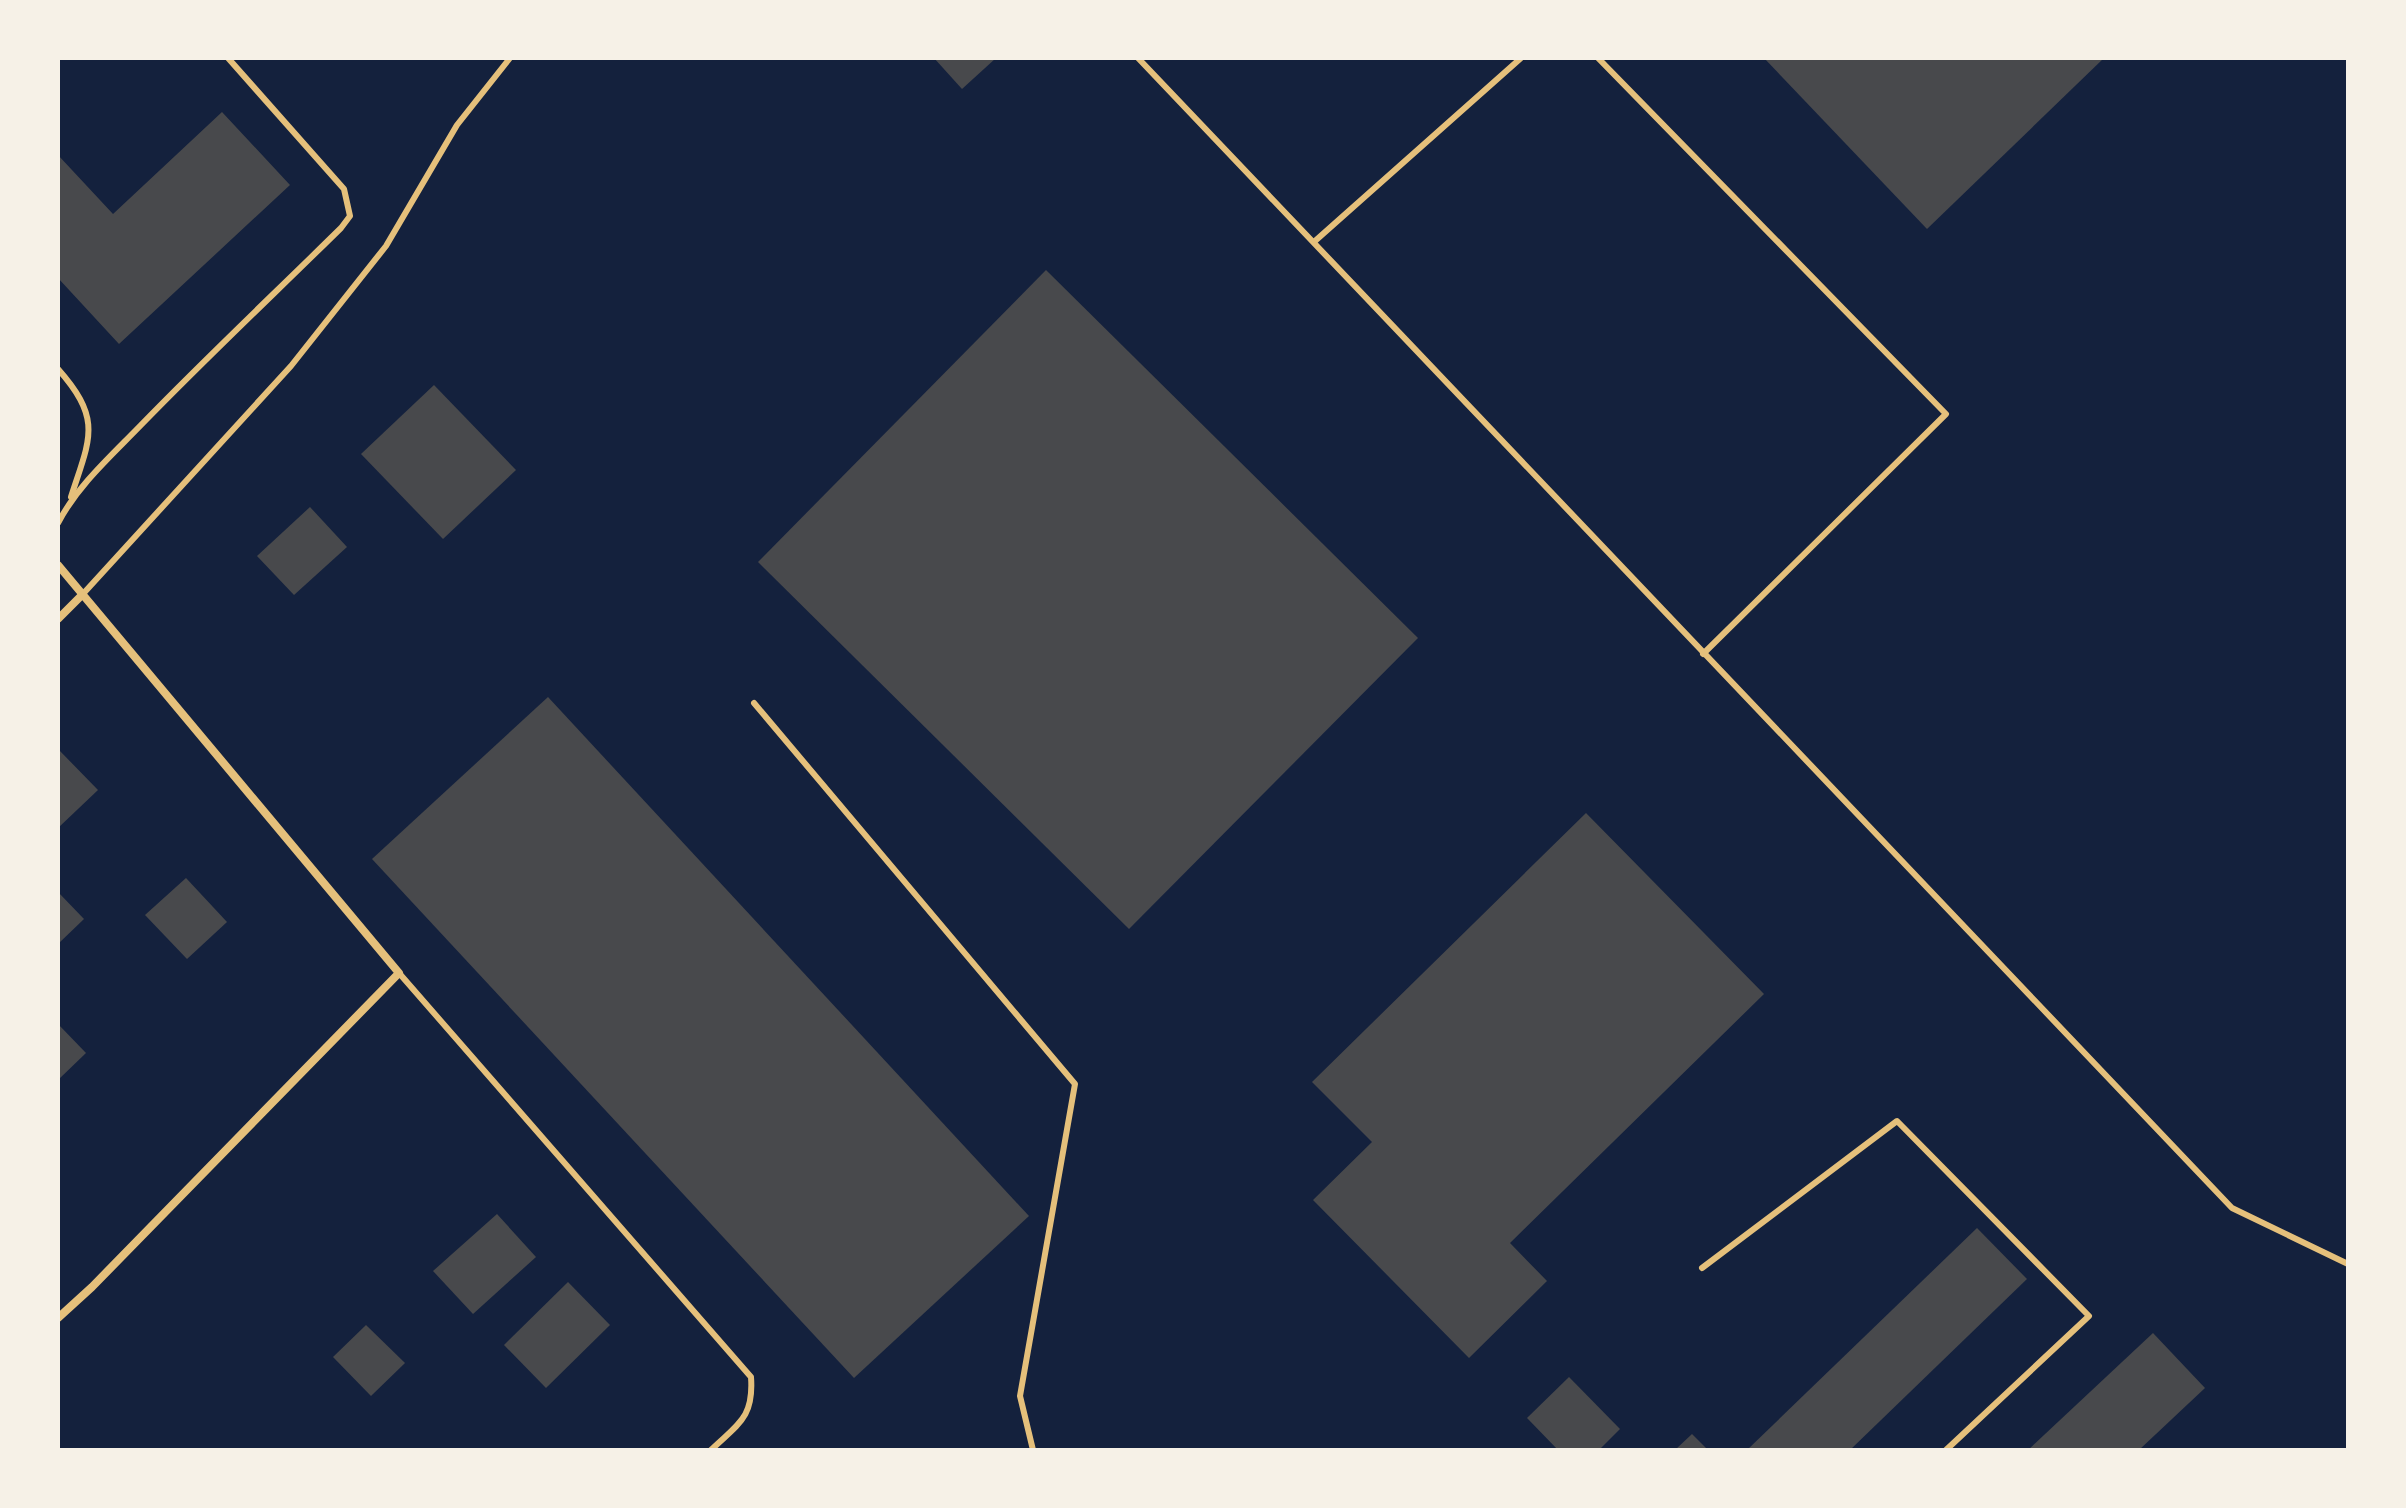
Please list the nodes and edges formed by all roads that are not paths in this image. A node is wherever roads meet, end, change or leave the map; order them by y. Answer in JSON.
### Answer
{"nodes":[{"id":1,"x":228,"y":58,"type":"edge"},
{"id":2,"x":510,"y":58,"type":"edge"},
{"id":3,"x":1138,"y":58,"type":"edge"},
{"id":4,"x":1521,"y":58,"type":"edge"},
{"id":5,"x":1598,"y":58,"type":"edge"},
{"id":6,"x":1315,"y":241,"type":"junction"},
{"id":7,"x":58,"y":369,"type":"edge"},
{"id":8,"x":70,"y":499,"type":"junction"},
{"id":9,"x":58,"y":523,"type":"edge"},
{"id":10,"x":58,"y":565,"type":"edge"},
{"id":11,"x":81,"y":596,"type":"junction"},
{"id":12,"x":58,"y":619,"type":"edge"},
{"id":13,"x":1703,"y":654,"type":"junction"},
{"id":14,"x":754,"y":703,"type":"dead end"},
{"id":15,"x":399,"y":973,"type":"junction"},
{"id":16,"x":2348,"y":1264,"type":"edge"},
{"id":17,"x":1702,"y":1268,"type":"dead end"},
{"id":18,"x":58,"y":1318,"type":"edge"},
{"id":19,"x":711,"y":1450,"type":"edge"},
{"id":20,"x":1033,"y":1450,"type":"edge"},
{"id":21,"x":1946,"y":1450,"type":"edge"}],
"edges":[{"from":1,"to":8,"type":"lane"},
{"from":2,"to":11,"type":"lane"},
{"from":3,"to":6,"type":"lane"},
{"from":4,"to":6,"type":"lane"},
{"from":5,"to":13,"type":"lane"},
{"from":6,"to":13,"type":"lane"},
{"from":7,"to":8,"type":"lane"},
{"from":8,"to":9,"type":"lane"},
{"from":10,"to":11,"type":"street"},
{"from":11,"to":12,"type":"street"},
{"from":11,"to":15,"type":"street"},
{"from":13,"to":16,"type":"lane"},
{"from":14,"to":20,"type":"lane"},
{"from":15,"to":18,"type":"street"},
{"from":15,"to":19,"type":"lane"},
{"from":17,"to":21,"type":"lane"}]}
